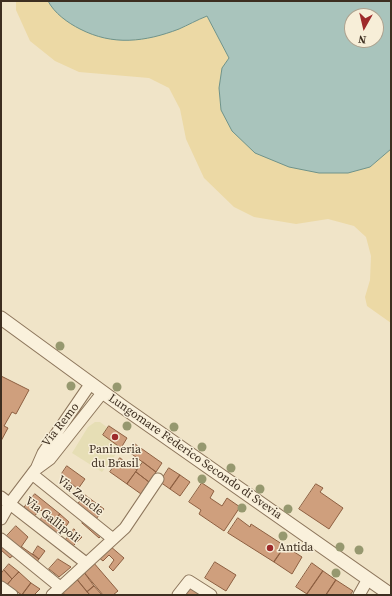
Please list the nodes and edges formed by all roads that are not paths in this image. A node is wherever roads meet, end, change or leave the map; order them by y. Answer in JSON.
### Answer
{"nodes":[{"id":1,"x":1,"y":318,"type":"edge"},
{"id":2,"x":91,"y":384,"type":"junction"},
{"id":3,"x":103,"y":392,"type":"junction"},
{"id":4,"x":34,"y":472,"type":"junction"},
{"id":5,"x":158,"y":479,"type":"dead end"},
{"id":6,"x":5,"y":500,"type":"edge"},
{"id":7,"x":1,"y":519,"type":"edge"},
{"id":8,"x":1,"y":539,"type":"edge"},
{"id":9,"x":113,"y":539,"type":"junction"},
{"id":10,"x":86,"y":564,"type":"junction"},
{"id":11,"x":368,"y":579,"type":"junction"},
{"id":12,"x":1,"y":587,"type":"edge"},
{"id":13,"x":56,"y":591,"type":"edge"},
{"id":14,"x":12,"y":595,"type":"edge"},
{"id":15,"x":178,"y":595,"type":"edge"},
{"id":16,"x":211,"y":595,"type":"edge"},
{"id":17,"x":359,"y":595,"type":"edge"},
{"id":18,"x":391,"y":595,"type":"edge"}],
"edges":[{"from":1,"to":2,"type":"street","name":"Lungomare Federico Secondo di Svevia"},
{"from":2,"to":3,"type":"street","name":"Lungomare Federico Secondo di Svevia"},
{"from":2,"to":4,"type":"street","name":"Via Remo"},
{"from":3,"to":4,"type":"street","name":"Via Remo"},
{"from":3,"to":11,"type":"street","name":"Lungomare Federico Secondo di Svevia"},
{"from":4,"to":6,"type":"street","name":"Via Remo"},
{"from":4,"to":9,"type":"street","name":"Via Zancle"},
{"from":5,"to":9,"type":"street"},
{"from":6,"to":7,"type":"street","name":"Via Remo"},
{"from":6,"to":10,"type":"street","name":"Via Gallipoli"},
{"from":8,"to":13,"type":"street"},
{"from":9,"to":10,"type":"street"},
{"from":10,"to":13,"type":"street"},
{"from":11,"to":17,"type":"street"},
{"from":11,"to":18,"type":"street","name":"Lungomare Federico Secondo di Svevia"},
{"from":12,"to":14,"type":"street"},
{"from":15,"to":16,"type":"street"}]}
